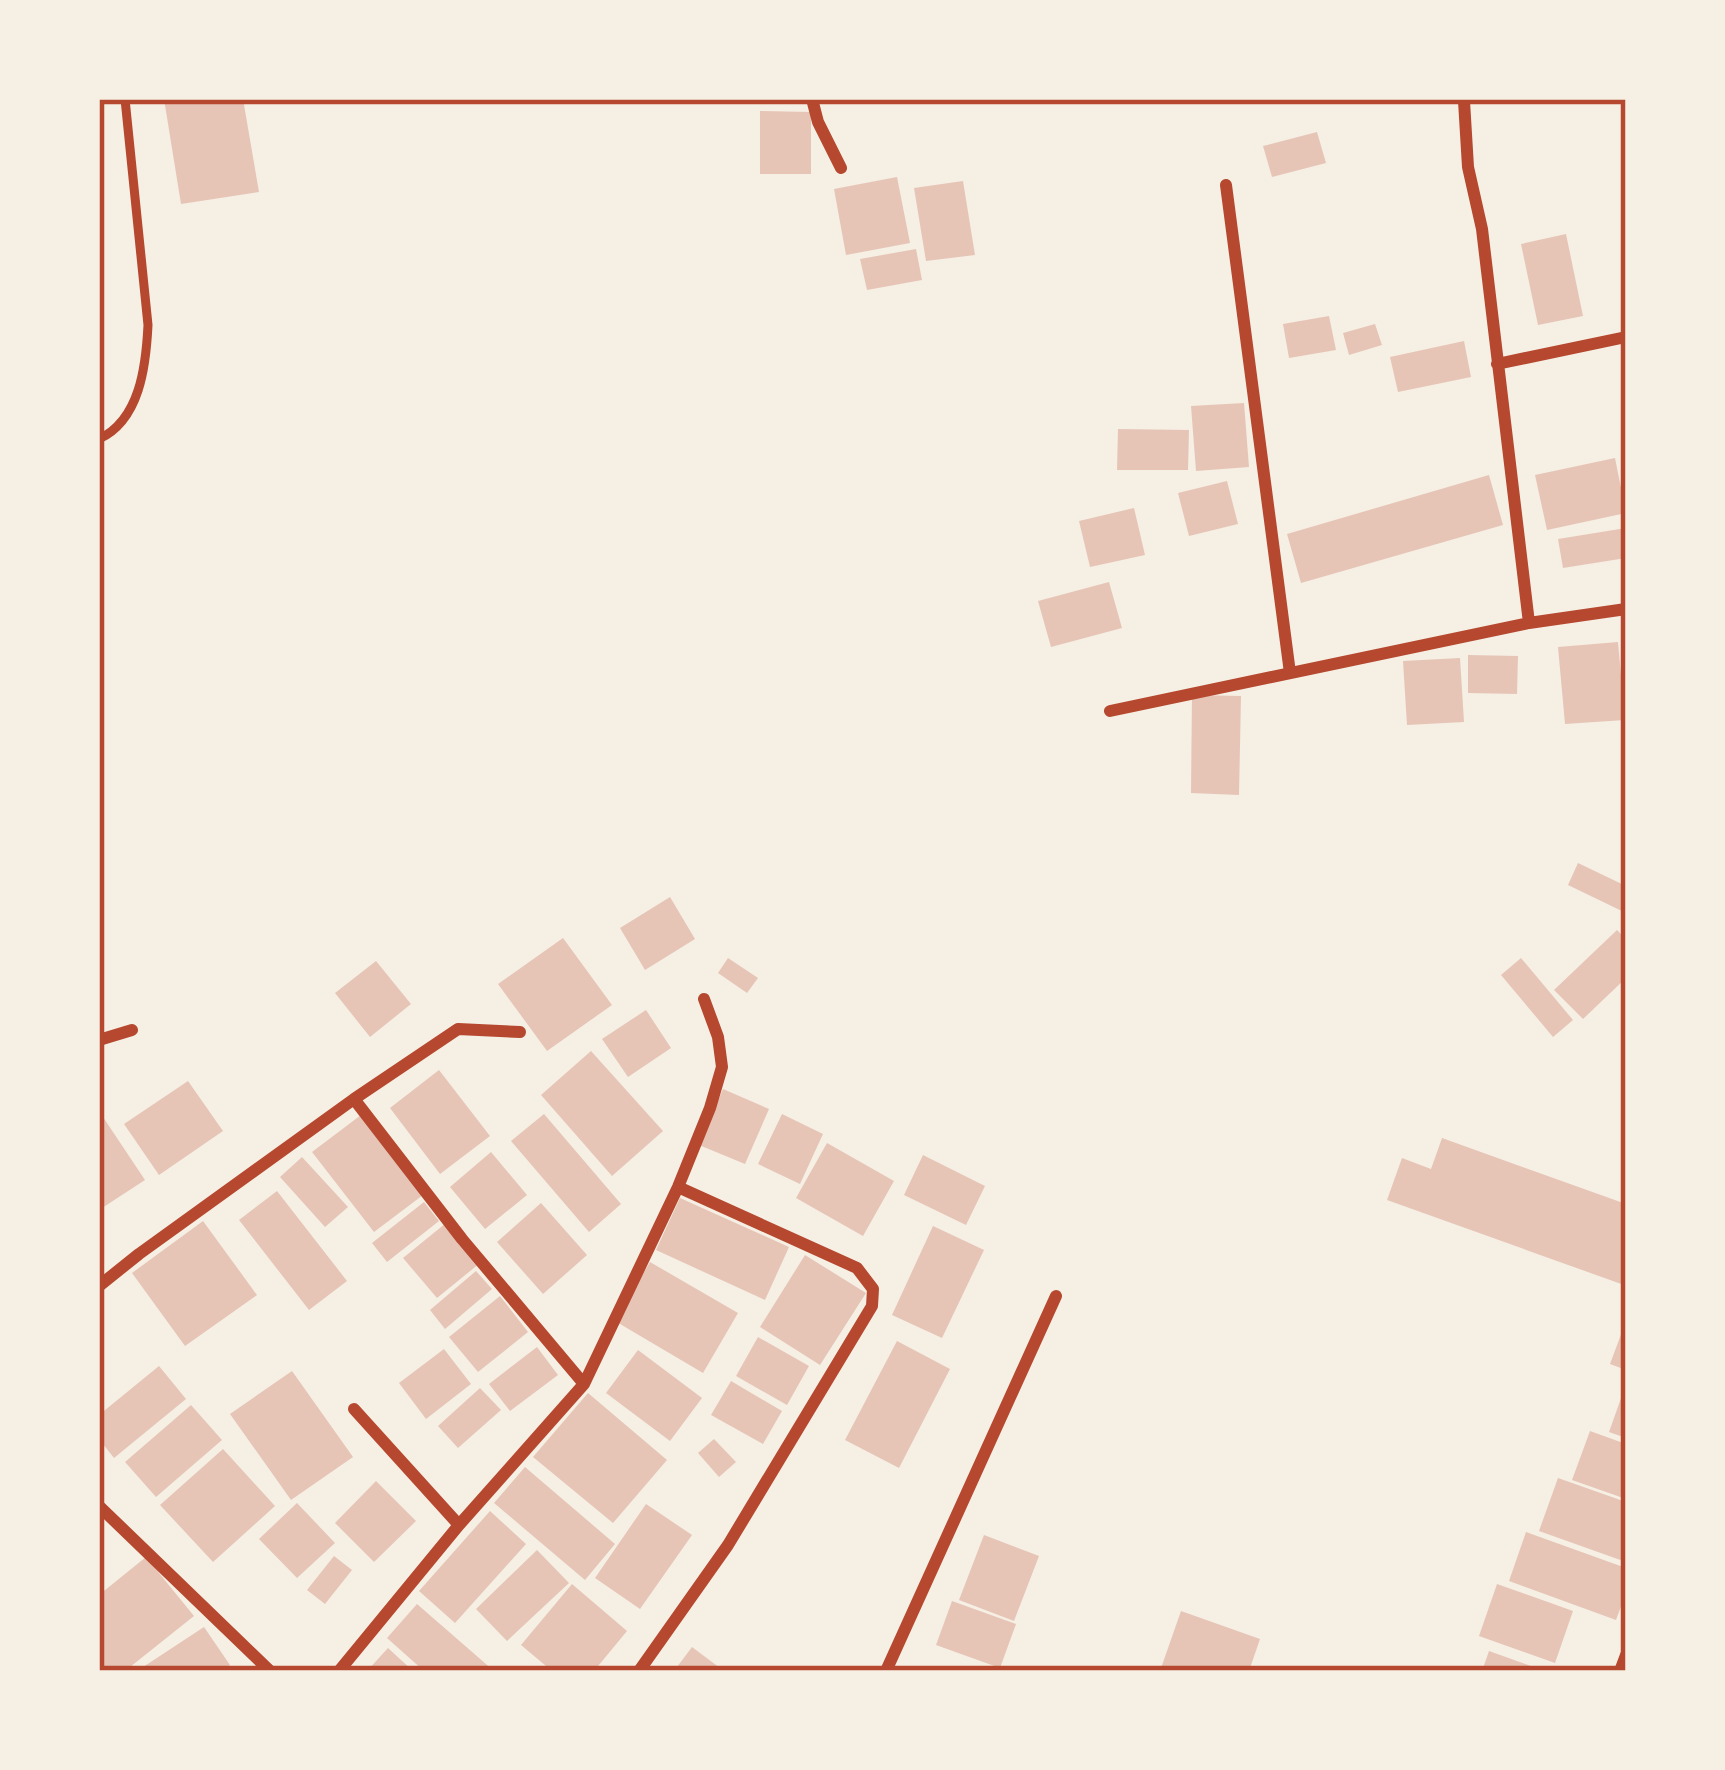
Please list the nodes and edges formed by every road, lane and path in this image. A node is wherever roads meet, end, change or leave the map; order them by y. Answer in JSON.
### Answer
{"nodes":[{"id":1,"x":124,"y":99,"type":"edge"},
{"id":2,"x":812,"y":99,"type":"edge"},
{"id":3,"x":1464,"y":101,"type":"edge"},
{"id":4,"x":842,"y":168,"type":"dead end"},
{"id":5,"x":1226,"y":185,"type":"dead end"},
{"id":6,"x":1626,"y":337,"type":"edge"},
{"id":7,"x":1497,"y":364,"type":"junction"},
{"id":8,"x":99,"y":439,"type":"edge"},
{"id":9,"x":1626,"y":609,"type":"edge"},
{"id":10,"x":1529,"y":623,"type":"junction"},
{"id":11,"x":1290,"y":673,"type":"junction"},
{"id":12,"x":1110,"y":711,"type":"dead end"},
{"id":13,"x":704,"y":999,"type":"dead end"},
{"id":14,"x":133,"y":1030,"type":"dead end"},
{"id":15,"x":520,"y":1032,"type":"dead end"},
{"id":16,"x":99,"y":1040,"type":"edge"},
{"id":17,"x":354,"y":1099,"type":"junction"},
{"id":18,"x":678,"y":1187,"type":"junction"},
{"id":19,"x":99,"y":1286,"type":"edge"},
{"id":20,"x":1056,"y":1296,"type":"dead end"},
{"id":21,"x":584,"y":1384,"type":"junction"},
{"id":22,"x":354,"y":1408,"type":"dead end"},
{"id":23,"x":99,"y":1506,"type":"edge"},
{"id":24,"x":459,"y":1526,"type":"junction"},
{"id":25,"x":1626,"y":1655,"type":"edge"},
{"id":26,"x":270,"y":1671,"type":"edge"},
{"id":27,"x":339,"y":1671,"type":"edge"},
{"id":28,"x":639,"y":1671,"type":"edge"},
{"id":29,"x":886,"y":1671,"type":"edge"},
{"id":30,"x":1620,"y":1671,"type":"edge"}],
"edges":[{"from":1,"to":8,"type":"lane"},
{"from":2,"to":4,"type":"street"},
{"from":3,"to":7,"type":"street"},
{"from":5,"to":11,"type":"street"},
{"from":6,"to":7,"type":"street"},
{"from":7,"to":10,"type":"street"},
{"from":9,"to":10,"type":"street"},
{"from":10,"to":11,"type":"street"},
{"from":11,"to":12,"type":"street"},
{"from":13,"to":18,"type":"street"},
{"from":14,"to":16,"type":"street"},
{"from":15,"to":17,"type":"street"},
{"from":17,"to":19,"type":"street"},
{"from":17,"to":21,"type":"street"},
{"from":18,"to":21,"type":"street"},
{"from":18,"to":28,"type":"street"},
{"from":20,"to":29,"type":"street"},
{"from":21,"to":24,"type":"street"},
{"from":22,"to":24,"type":"street"},
{"from":23,"to":26,"type":"street"},
{"from":24,"to":27,"type":"street"},
{"from":25,"to":30,"type":"street"}]}
